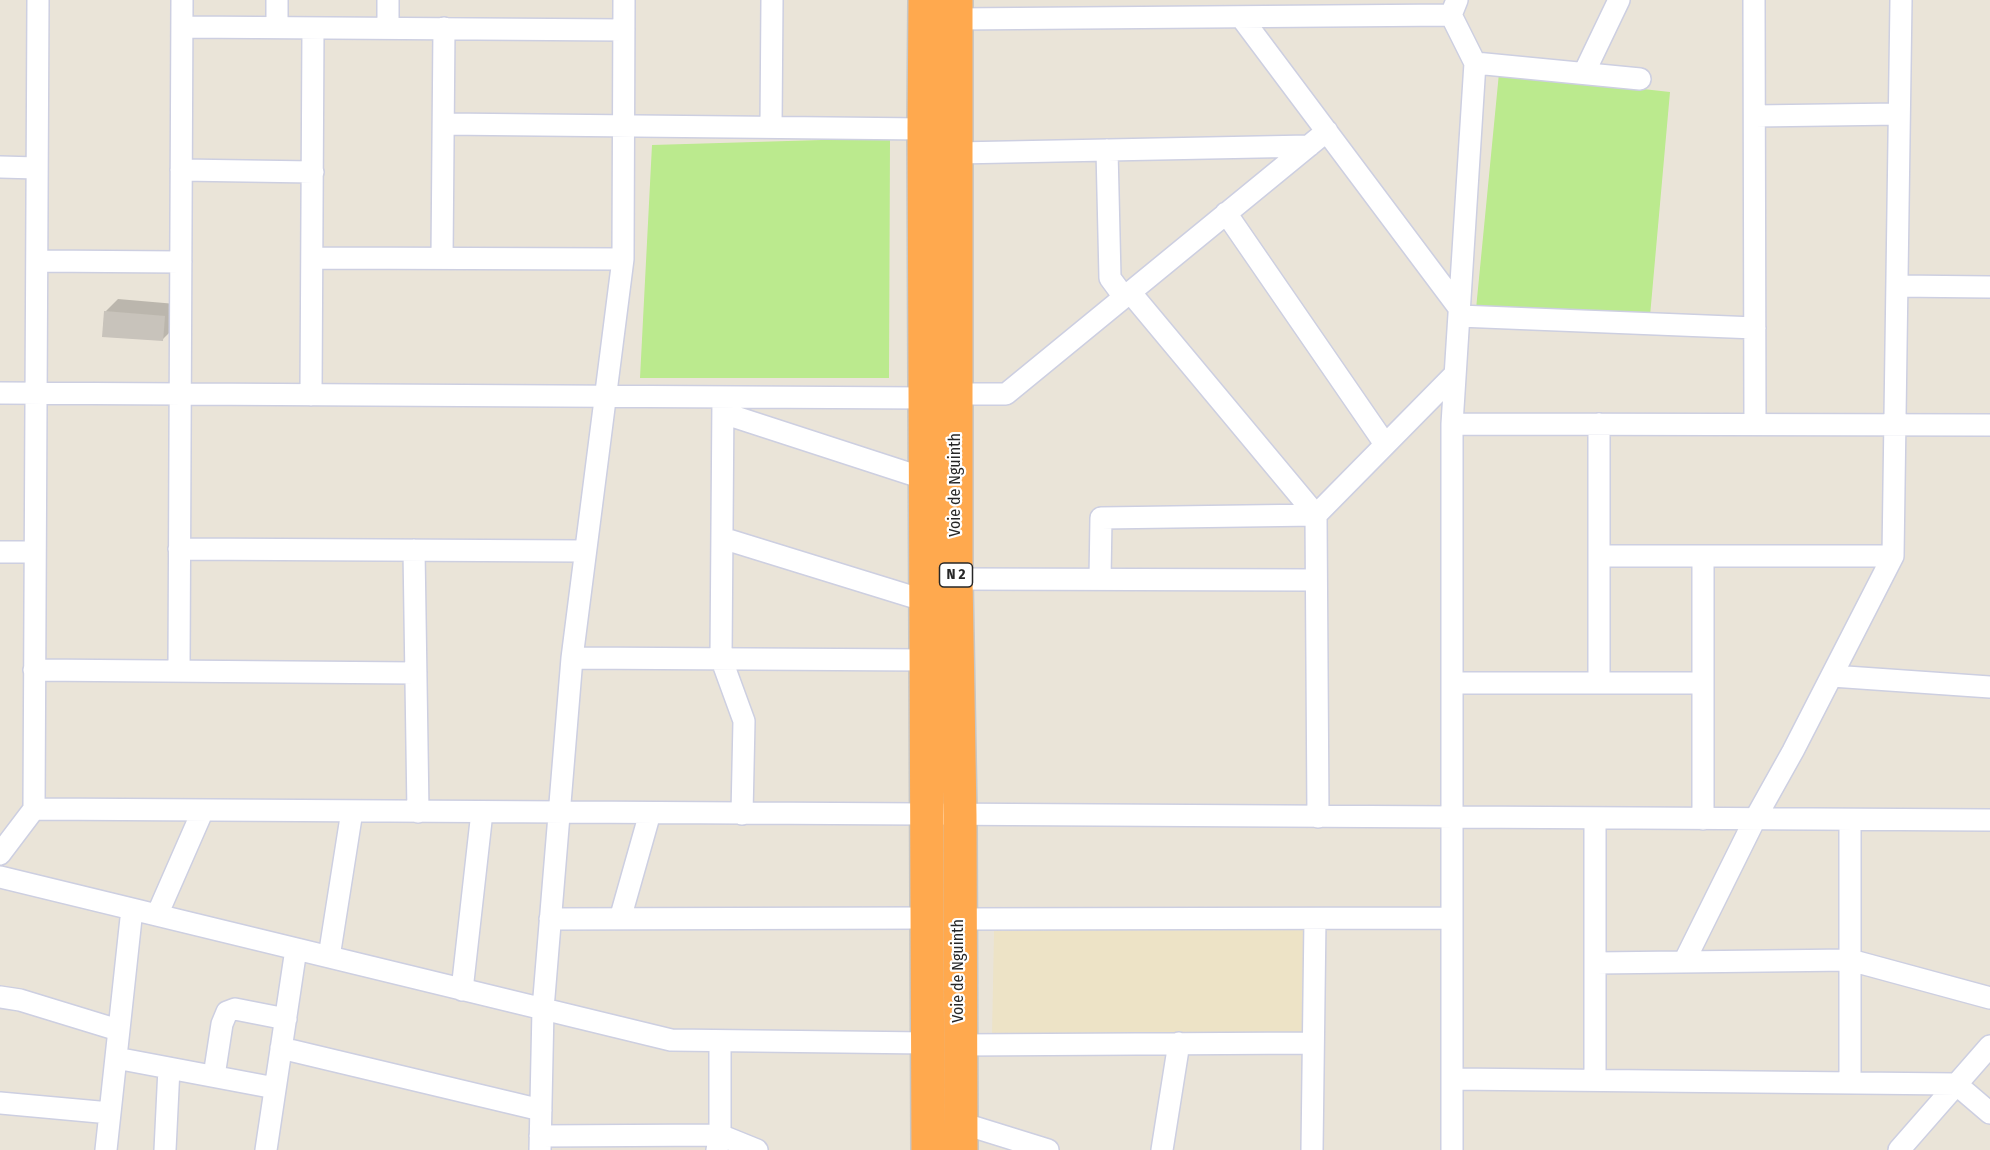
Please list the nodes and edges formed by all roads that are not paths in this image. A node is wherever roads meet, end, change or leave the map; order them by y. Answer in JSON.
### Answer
{"nodes":[{"id":1,"x":38,"y":0,"type":"edge"},
{"id":2,"x":182,"y":0,"type":"edge"},
{"id":3,"x":277,"y":0,"type":"edge"},
{"id":4,"x":388,"y":0,"type":"edge"},
{"id":5,"x":624,"y":0,"type":"edge"},
{"id":6,"x":772,"y":0,"type":"edge"},
{"id":7,"x":925,"y":0,"type":"edge"},
{"id":8,"x":1620,"y":0,"type":"edge"},
{"id":9,"x":1754,"y":0,"type":"edge"},
{"id":10,"x":1901,"y":0,"type":"edge"},
{"id":11,"x":1454,"y":7,"type":"edge"},
{"id":12,"x":1272,"y":8,"type":"edge"},
{"id":13,"x":956,"y":10,"type":"edge"},
{"id":14,"x":1241,"y":17,"type":"junction"},
{"id":15,"x":182,"y":27,"type":"junction"},
{"id":16,"x":277,"y":27,"type":"junction"},
{"id":17,"x":313,"y":28,"type":"junction"},
{"id":18,"x":388,"y":28,"type":"junction"},
{"id":19,"x":444,"y":28,"type":"junction"},
{"id":20,"x":624,"y":30,"type":"junction"},
{"id":21,"x":1475,"y":63,"type":"junction"},
{"id":22,"x":1584,"y":74,"type":"junction"},
{"id":23,"x":1640,"y":79,"type":"dead end"},
{"id":24,"x":1899,"y":114,"type":"junction"},
{"id":25,"x":1755,"y":116,"type":"junction"},
{"id":26,"x":444,"y":124,"type":"junction"},
{"id":27,"x":624,"y":125,"type":"junction"},
{"id":28,"x":771,"y":127,"type":"junction"},
{"id":29,"x":924,"y":129,"type":"junction"},
{"id":30,"x":1327,"y":131,"type":"junction"},
{"id":31,"x":1309,"y":146,"type":"junction"},
{"id":32,"x":1107,"y":150,"type":"junction"},
{"id":33,"x":957,"y":153,"type":"junction"},
{"id":34,"x":0,"y":167,"type":"edge"},
{"id":35,"x":37,"y":168,"type":"junction"},
{"id":36,"x":182,"y":170,"type":"junction"},
{"id":37,"x":313,"y":172,"type":"junction"},
{"id":38,"x":1226,"y":213,"type":"junction"},
{"id":39,"x":312,"y":258,"type":"junction"},
{"id":40,"x":442,"y":258,"type":"junction"},
{"id":41,"x":623,"y":260,"type":"junction"},
{"id":42,"x":37,"y":261,"type":"junction"},
{"id":43,"x":181,"y":262,"type":"junction"},
{"id":44,"x":1897,"y":286,"type":"junction"},
{"id":45,"x":1990,"y":287,"type":"edge"},
{"id":46,"x":1127,"y":294,"type":"junction"},
{"id":47,"x":1459,"y":312,"type":"junction"},
{"id":48,"x":1755,"y":328,"type":"junction"},
{"id":49,"x":1455,"y":374,"type":"junction"},
{"id":50,"x":0,"y":393,"type":"edge"},
{"id":51,"x":36,"y":393,"type":"junction"},
{"id":52,"x":180,"y":394,"type":"junction"},
{"id":53,"x":311,"y":395,"type":"junction"},
{"id":54,"x":605,"y":396,"type":"junction"},
{"id":55,"x":941,"y":396,"type":"junction"},
{"id":56,"x":723,"y":405,"type":"junction"},
{"id":57,"x":1452,"y":424,"type":"junction"},
{"id":58,"x":1599,"y":424,"type":"junction"},
{"id":59,"x":1755,"y":424,"type":"junction"},
{"id":60,"x":1895,"y":424,"type":"junction"},
{"id":61,"x":1990,"y":424,"type":"edge"},
{"id":62,"x":1385,"y":444,"type":"junction"},
{"id":63,"x":926,"y":479,"type":"junction"},
{"id":64,"x":1316,"y":515,"type":"junction"},
{"id":65,"x":722,"y":538,"type":"junction"},
{"id":66,"x":179,"y":549,"type":"junction"},
{"id":67,"x":414,"y":550,"type":"junction"},
{"id":68,"x":585,"y":551,"type":"junction"},
{"id":69,"x":0,"y":552,"type":"edge"},
{"id":70,"x":35,"y":552,"type":"junction"},
{"id":71,"x":1599,"y":556,"type":"junction"},
{"id":72,"x":1703,"y":556,"type":"junction"},
{"id":73,"x":1893,"y":556,"type":"junction"},
{"id":74,"x":956,"y":579,"type":"junction"},
{"id":75,"x":1100,"y":579,"type":"junction"},
{"id":76,"x":1316,"y":580,"type":"junction"},
{"id":77,"x":926,"y":601,"type":"junction"},
{"id":78,"x":572,"y":658,"type":"junction"},
{"id":79,"x":721,"y":658,"type":"junction"},
{"id":80,"x":926,"y":660,"type":"junction"},
{"id":81,"x":34,"y":670,"type":"junction"},
{"id":82,"x":179,"y":671,"type":"junction"},
{"id":83,"x":416,"y":673,"type":"junction"},
{"id":84,"x":1832,"y":676,"type":"junction"},
{"id":85,"x":1452,"y":683,"type":"junction"},
{"id":86,"x":1599,"y":683,"type":"junction"},
{"id":87,"x":1703,"y":683,"type":"junction"},
{"id":88,"x":1990,"y":687,"type":"edge"},
{"id":89,"x":34,"y":809,"type":"junction"},
{"id":90,"x":203,"y":810,"type":"junction"},
{"id":91,"x":352,"y":811,"type":"junction"},
{"id":92,"x":418,"y":812,"type":"junction"},
{"id":93,"x":482,"y":812,"type":"junction"},
{"id":94,"x":559,"y":812,"type":"junction"},
{"id":95,"x":650,"y":813,"type":"junction"},
{"id":96,"x":742,"y":814,"type":"junction"},
{"id":97,"x":926,"y":814,"type":"junction"},
{"id":98,"x":960,"y":815,"type":"junction"},
{"id":99,"x":1318,"y":817,"type":"junction"},
{"id":100,"x":1452,"y":818,"type":"junction"},
{"id":101,"x":1595,"y":818,"type":"junction"},
{"id":102,"x":1703,"y":819,"type":"junction"},
{"id":103,"x":1755,"y":819,"type":"junction"},
{"id":104,"x":1850,"y":820,"type":"junction"},
{"id":105,"x":1989,"y":821,"type":"edge"},
{"id":106,"x":0,"y":854,"type":"edge"},
{"id":107,"x":0,"y":877,"type":"edge"},
{"id":108,"x":132,"y":909,"type":"junction"},
{"id":109,"x":157,"y":915,"type":"junction"},
{"id":110,"x":927,"y":918,"type":"junction"},
{"id":111,"x":1452,"y":918,"type":"junction"},
{"id":112,"x":550,"y":919,"type":"junction"},
{"id":113,"x":620,"y":919,"type":"junction"},
{"id":114,"x":959,"y":919,"type":"junction"},
{"id":115,"x":1315,"y":919,"type":"junction"},
{"id":116,"x":296,"y":949,"type":"junction"},
{"id":117,"x":329,"y":957,"type":"junction"},
{"id":118,"x":1850,"y":960,"type":"junction"},
{"id":119,"x":1684,"y":962,"type":"junction"},
{"id":120,"x":1596,"y":963,"type":"junction"},
{"id":121,"x":462,"y":990,"type":"junction"},
{"id":122,"x":0,"y":997,"type":"edge"},
{"id":123,"x":1990,"y":998,"type":"edge"},
{"id":124,"x":543,"y":1009,"type":"junction"},
{"id":125,"x":286,"y":1019,"type":"junction"},
{"id":126,"x":118,"y":1030,"type":"junction"},
{"id":127,"x":720,"y":1041,"type":"junction"},
{"id":128,"x":927,"y":1042,"type":"junction"},
{"id":129,"x":1313,"y":1042,"type":"junction"},
{"id":130,"x":1179,"y":1043,"type":"junction"},
{"id":131,"x":960,"y":1044,"type":"junction"},
{"id":132,"x":1990,"y":1046,"type":"edge"},
{"id":133,"x":281,"y":1048,"type":"junction"},
{"id":134,"x":116,"y":1058,"type":"junction"},
{"id":135,"x":169,"y":1068,"type":"junction"},
{"id":136,"x":214,"y":1076,"type":"junction"},
{"id":137,"x":1452,"y":1078,"type":"junction"},
{"id":138,"x":1596,"y":1080,"type":"junction"},
{"id":139,"x":1850,"y":1083,"type":"junction"},
{"id":140,"x":1956,"y":1084,"type":"junction"},
{"id":141,"x":275,"y":1088,"type":"junction"},
{"id":142,"x":0,"y":1103,"type":"edge"},
{"id":143,"x":541,"y":1110,"type":"junction"},
{"id":144,"x":110,"y":1113,"type":"junction"},
{"id":145,"x":1990,"y":1113,"type":"edge"},
{"id":146,"x":961,"y":1137,"type":"edge"},
{"id":147,"x":719,"y":1142,"type":"edge"},
{"id":148,"x":540,"y":1143,"type":"edge"},
{"id":149,"x":106,"y":1150,"type":"edge"},
{"id":150,"x":165,"y":1150,"type":"edge"},
{"id":151,"x":269,"y":1150,"type":"edge"},
{"id":152,"x":757,"y":1150,"type":"edge"},
{"id":153,"x":928,"y":1150,"type":"edge"},
{"id":154,"x":1048,"y":1150,"type":"edge"},
{"id":155,"x":1162,"y":1150,"type":"edge"},
{"id":156,"x":1312,"y":1150,"type":"edge"},
{"id":157,"x":1452,"y":1150,"type":"edge"},
{"id":158,"x":1899,"y":1150,"type":"edge"}],
"edges":[{"from":1,"to":35,"type":"street"},
{"from":2,"to":15,"type":"street"},
{"from":3,"to":16,"type":"street"},
{"from":4,"to":18,"type":"street"},
{"from":5,"to":20,"type":"street"},
{"from":6,"to":28,"type":"street"},
{"from":7,"to":29,"type":"highway","name":"Voie de Nguinth","number":"N 2"},
{"from":8,"to":22,"type":"street"},
{"from":9,"to":25,"type":"street"},
{"from":10,"to":24,"type":"street"},
{"from":11,"to":12,"type":"street"},
{"from":11,"to":21,"type":"street"},
{"from":12,"to":14,"type":"street"},
{"from":13,"to":14,"type":"street"},
{"from":13,"to":33,"type":"highway","name":"Voie de Nguinth","number":"N 2"},
{"from":14,"to":30,"type":"street"},
{"from":15,"to":16,"type":"street"},
{"from":15,"to":36,"type":"street"},
{"from":16,"to":17,"type":"street"},
{"from":17,"to":18,"type":"street"},
{"from":17,"to":37,"type":"street"},
{"from":18,"to":19,"type":"street"},
{"from":19,"to":20,"type":"street"},
{"from":19,"to":26,"type":"street"},
{"from":20,"to":27,"type":"street"},
{"from":21,"to":22,"type":"street"},
{"from":21,"to":47,"type":"street"},
{"from":22,"to":23,"type":"street"},
{"from":24,"to":25,"type":"street"},
{"from":24,"to":44,"type":"street"},
{"from":25,"to":48,"type":"street"},
{"from":26,"to":27,"type":"street"},
{"from":26,"to":40,"type":"street"},
{"from":27,"to":28,"type":"street"},
{"from":27,"to":41,"type":"street"},
{"from":28,"to":29,"type":"street"},
{"from":29,"to":55,"type":"highway","name":"Voie de Nguinth","number":"N 2"},
{"from":30,"to":31,"type":"street"},
{"from":30,"to":47,"type":"street"},
{"from":31,"to":32,"type":"street"},
{"from":31,"to":38,"type":"street"},
{"from":32,"to":33,"type":"street"},
{"from":32,"to":46,"type":"street"},
{"from":33,"to":55,"type":"highway","name":"Voie de Nguinth","number":"N 2"},
{"from":34,"to":35,"type":"street"},
{"from":35,"to":42,"type":"street"},
{"from":36,"to":37,"type":"street"},
{"from":36,"to":43,"type":"street"},
{"from":37,"to":39,"type":"street"},
{"from":38,"to":46,"type":"street"},
{"from":38,"to":62,"type":"street"},
{"from":39,"to":40,"type":"street"},
{"from":39,"to":53,"type":"street"},
{"from":40,"to":41,"type":"street"},
{"from":41,"to":54,"type":"street"},
{"from":42,"to":43,"type":"street"},
{"from":42,"to":51,"type":"street"},
{"from":43,"to":52,"type":"street"},
{"from":44,"to":45,"type":"street"},
{"from":44,"to":60,"type":"street"},
{"from":46,"to":55,"type":"street"},
{"from":46,"to":64,"type":"street"},
{"from":47,"to":48,"type":"street"},
{"from":47,"to":49,"type":"street"},
{"from":48,"to":59,"type":"street"},
{"from":49,"to":57,"type":"street"},
{"from":49,"to":62,"type":"street"},
{"from":50,"to":51,"type":"street"},
{"from":51,"to":52,"type":"street"},
{"from":51,"to":70,"type":"street"},
{"from":52,"to":53,"type":"street"},
{"from":52,"to":66,"type":"street"},
{"from":53,"to":54,"type":"street"},
{"from":54,"to":56,"type":"street"},
{"from":54,"to":68,"type":"street"},
{"from":55,"to":56,"type":"street"},
{"from":55,"to":63,"type":"highway","name":"Voie de Nguinth","number":"N 2"},
{"from":55,"to":74,"type":"highway","name":"Voie de Nguinth","number":"N 2"},
{"from":56,"to":63,"type":"street"},
{"from":56,"to":65,"type":"street"},
{"from":57,"to":58,"type":"street"},
{"from":57,"to":85,"type":"street"},
{"from":58,"to":59,"type":"street"},
{"from":58,"to":71,"type":"street"},
{"from":59,"to":60,"type":"street"},
{"from":60,"to":61,"type":"street"},
{"from":60,"to":73,"type":"street"},
{"from":62,"to":64,"type":"street"},
{"from":63,"to":77,"type":"highway","name":"Voie de Nguinth","number":"N 2"},
{"from":64,"to":75,"type":"street"},
{"from":64,"to":76,"type":"street"},
{"from":65,"to":77,"type":"street"},
{"from":65,"to":79,"type":"street"},
{"from":66,"to":67,"type":"street"},
{"from":66,"to":82,"type":"street"},
{"from":67,"to":68,"type":"street"},
{"from":67,"to":83,"type":"street"},
{"from":68,"to":78,"type":"street"},
{"from":69,"to":70,"type":"street"},
{"from":70,"to":81,"type":"street"},
{"from":71,"to":72,"type":"street"},
{"from":71,"to":86,"type":"street"},
{"from":72,"to":73,"type":"street"},
{"from":72,"to":87,"type":"street"},
{"from":73,"to":84,"type":"street"},
{"from":74,"to":75,"type":"street"},
{"from":74,"to":98,"type":"highway","name":"Voie de Nguinth","number":"N 2"},
{"from":75,"to":76,"type":"street"},
{"from":76,"to":99,"type":"street"},
{"from":77,"to":80,"type":"highway","name":"Voie de Nguinth","number":"N 2"},
{"from":78,"to":79,"type":"street"},
{"from":78,"to":94,"type":"street"},
{"from":79,"to":80,"type":"street"},
{"from":79,"to":96,"type":"street"},
{"from":80,"to":97,"type":"highway","name":"Voie de Nguinth","number":"N 2"},
{"from":81,"to":82,"type":"street"},
{"from":81,"to":89,"type":"street"},
{"from":82,"to":83,"type":"street"},
{"from":83,"to":92,"type":"street"},
{"from":84,"to":88,"type":"street"},
{"from":84,"to":103,"type":"street"},
{"from":85,"to":86,"type":"street"},
{"from":85,"to":100,"type":"street"},
{"from":86,"to":87,"type":"street"},
{"from":87,"to":102,"type":"street"},
{"from":89,"to":90,"type":"street"},
{"from":89,"to":106,"type":"street"},
{"from":90,"to":91,"type":"street"},
{"from":90,"to":109,"type":"street"},
{"from":91,"to":92,"type":"street"},
{"from":91,"to":117,"type":"street"},
{"from":92,"to":93,"type":"street"},
{"from":93,"to":94,"type":"street"},
{"from":93,"to":121,"type":"street"},
{"from":94,"to":95,"type":"street"},
{"from":94,"to":112,"type":"street"},
{"from":95,"to":96,"type":"street"},
{"from":95,"to":113,"type":"street"},
{"from":96,"to":97,"type":"street"},
{"from":97,"to":98,"type":"street"},
{"from":97,"to":110,"type":"highway","name":"Voie de Nguinth","number":"N 2"},
{"from":98,"to":99,"type":"street"},
{"from":98,"to":114,"type":"highway","name":"Voie de Nguinth","number":"N 2"},
{"from":99,"to":100,"type":"street"},
{"from":100,"to":101,"type":"street"},
{"from":100,"to":111,"type":"street"},
{"from":101,"to":102,"type":"street"},
{"from":101,"to":120,"type":"street"},
{"from":102,"to":103,"type":"street"},
{"from":103,"to":104,"type":"street"},
{"from":103,"to":119,"type":"street"},
{"from":104,"to":105,"type":"street"},
{"from":104,"to":118,"type":"street"},
{"from":107,"to":108,"type":"street"},
{"from":108,"to":109,"type":"street"},
{"from":108,"to":126,"type":"street"},
{"from":109,"to":116,"type":"street"},
{"from":110,"to":113,"type":"street"},
{"from":110,"to":128,"type":"highway","name":"Voie de Nguinth","number":"N 2"},
{"from":111,"to":115,"type":"street"},
{"from":111,"to":137,"type":"street"},
{"from":112,"to":113,"type":"street"},
{"from":112,"to":124,"type":"street"},
{"from":114,"to":115,"type":"street"},
{"from":114,"to":131,"type":"highway","name":"Voie de Nguinth","number":"N 2"},
{"from":115,"to":129,"type":"street"},
{"from":116,"to":117,"type":"street"},
{"from":116,"to":125,"type":"street"},
{"from":117,"to":121,"type":"street"},
{"from":118,"to":119,"type":"street"},
{"from":118,"to":123,"type":"street"},
{"from":118,"to":139,"type":"street"},
{"from":119,"to":120,"type":"street"},
{"from":120,"to":138,"type":"street"},
{"from":121,"to":124,"type":"street"},
{"from":122,"to":126,"type":"street"},
{"from":124,"to":127,"type":"street"},
{"from":124,"to":143,"type":"street"},
{"from":125,"to":133,"type":"street"},
{"from":125,"to":136,"type":"street"},
{"from":126,"to":134,"type":"street"},
{"from":127,"to":128,"type":"street"},
{"from":127,"to":147,"type":"street"},
{"from":128,"to":153,"type":"highway","name":"Voie de Nguinth","number":"N 2"},
{"from":129,"to":130,"type":"street"},
{"from":129,"to":156,"type":"street"},
{"from":130,"to":131,"type":"street"},
{"from":130,"to":155,"type":"street"},
{"from":131,"to":146,"type":"highway","name":"Voie de Nguinth","number":"N 2"},
{"from":132,"to":140,"type":"street"},
{"from":133,"to":141,"type":"street"},
{"from":133,"to":143,"type":"street"},
{"from":134,"to":135,"type":"street"},
{"from":134,"to":144,"type":"street"},
{"from":135,"to":136,"type":"street"},
{"from":135,"to":150,"type":"street"},
{"from":136,"to":141,"type":"street"},
{"from":137,"to":138,"type":"street"},
{"from":137,"to":157,"type":"street"},
{"from":138,"to":139,"type":"street"},
{"from":139,"to":140,"type":"street"},
{"from":140,"to":145,"type":"street"},
{"from":140,"to":158,"type":"street"},
{"from":141,"to":151,"type":"street"},
{"from":142,"to":144,"type":"street"},
{"from":143,"to":148,"type":"street"},
{"from":144,"to":149,"type":"street"},
{"from":146,"to":154,"type":"street"},
{"from":147,"to":148,"type":"street"},
{"from":147,"to":152,"type":"street"}]}
